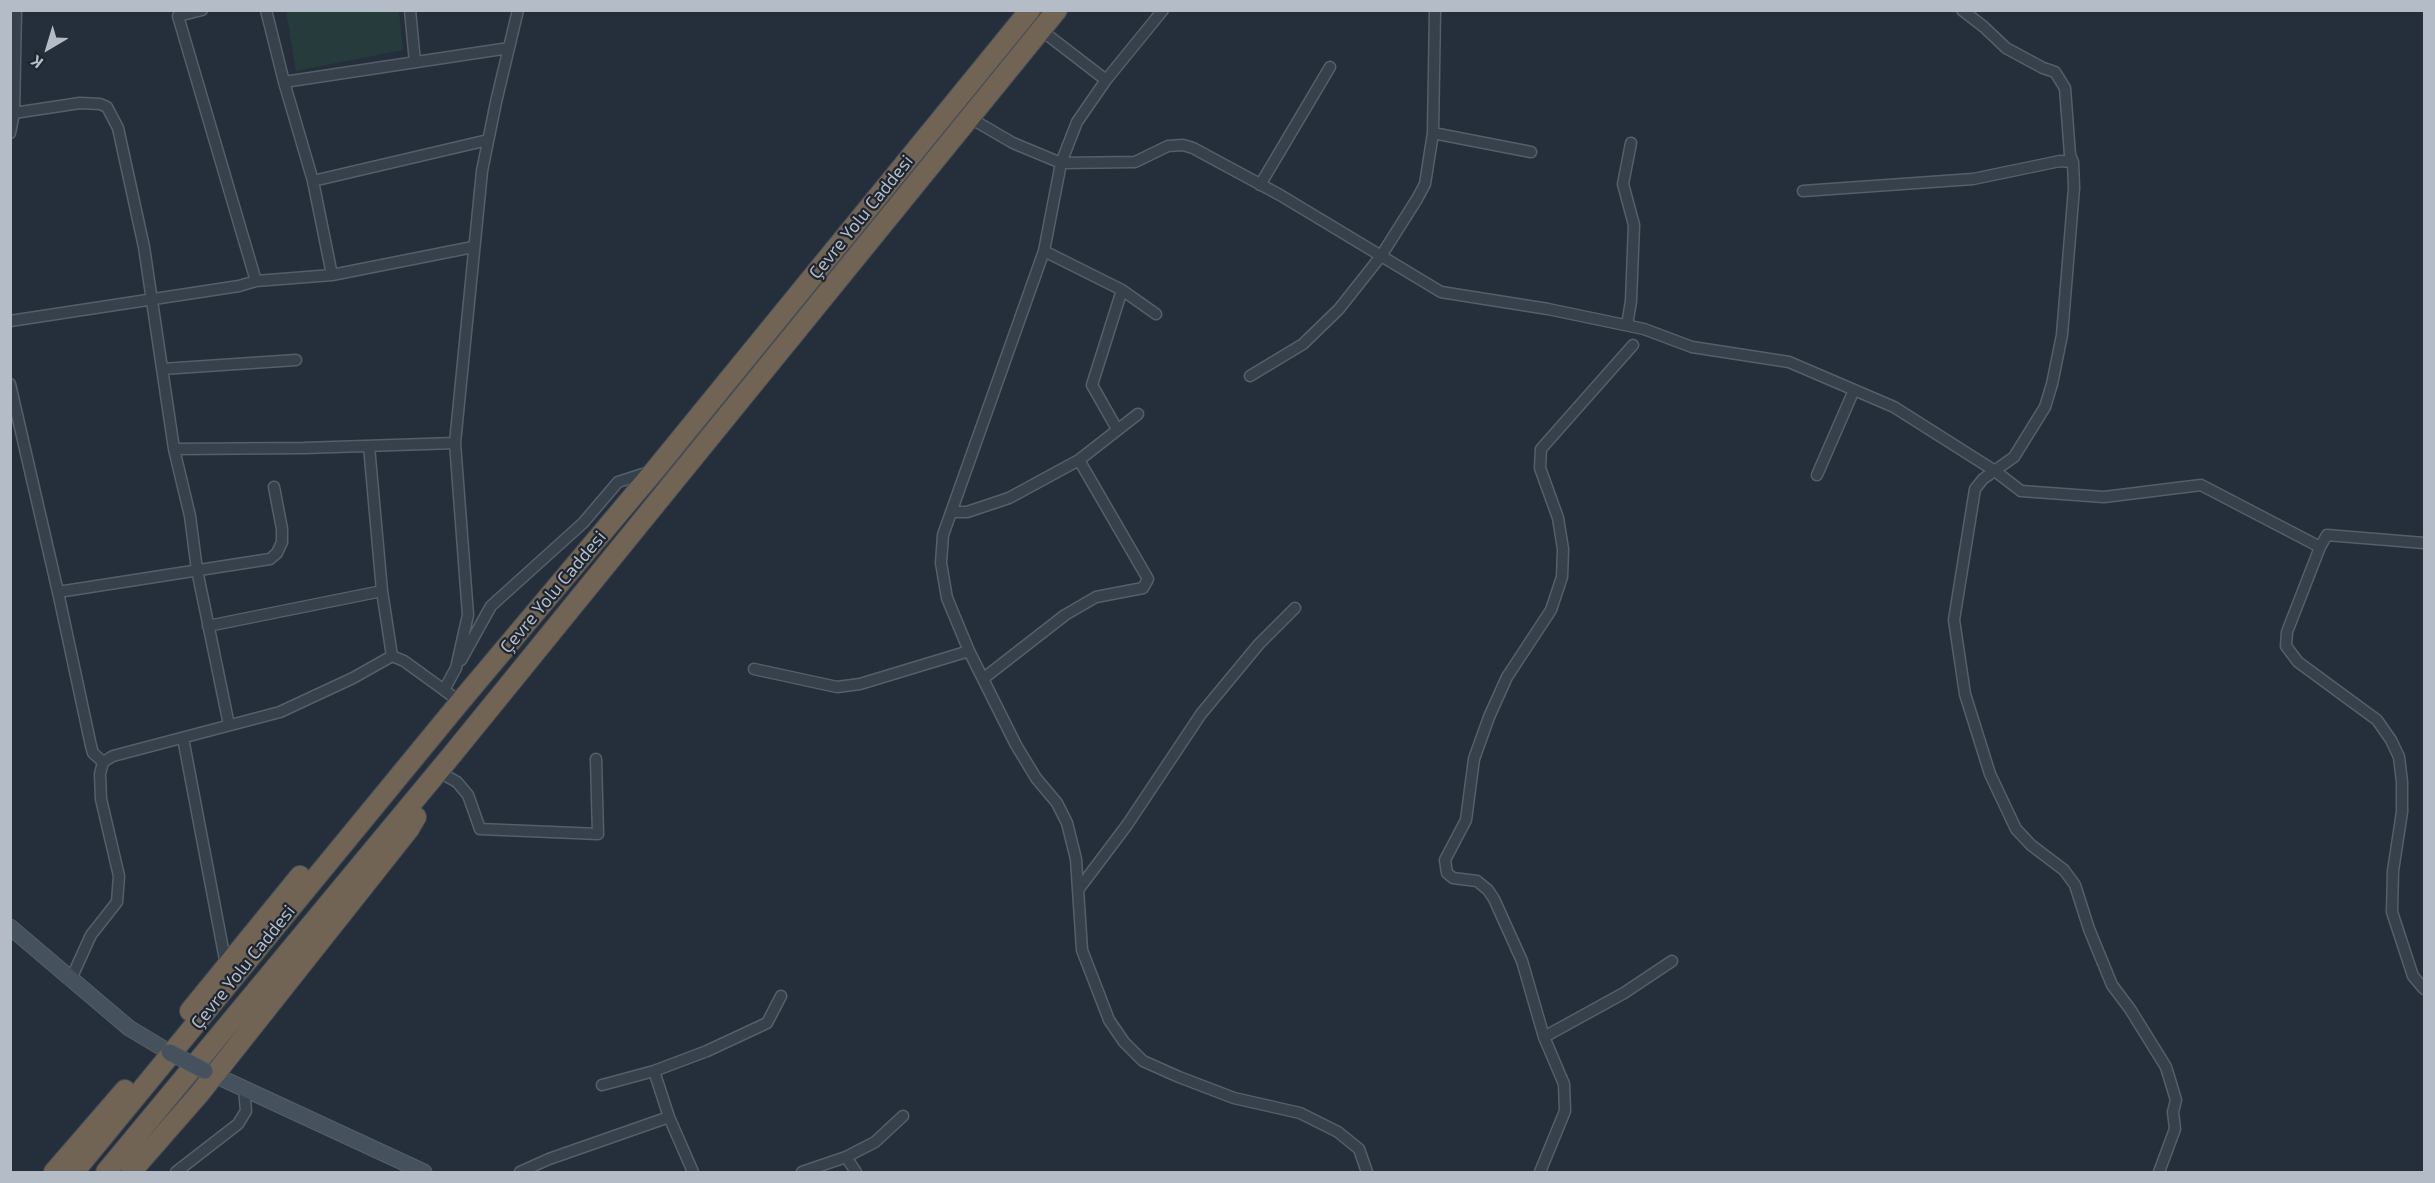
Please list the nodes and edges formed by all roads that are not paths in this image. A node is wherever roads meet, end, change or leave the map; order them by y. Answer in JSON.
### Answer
{"nodes":[{"id":1,"x":16,"y":10,"type":"edge"},
{"id":2,"x":202,"y":10,"type":"edge"},
{"id":3,"x":266,"y":10,"type":"edge"},
{"id":4,"x":410,"y":10,"type":"edge"},
{"id":5,"x":519,"y":10,"type":"edge"},
{"id":6,"x":1030,"y":10,"type":"edge"},
{"id":7,"x":1057,"y":10,"type":"edge"},
{"id":8,"x":1163,"y":10,"type":"edge"},
{"id":9,"x":1435,"y":10,"type":"edge"},
{"id":10,"x":1962,"y":10,"type":"edge"},
{"id":11,"x":1041,"y":30,"type":"junction"},
{"id":12,"x":509,"y":48,"type":"junction"},
{"id":13,"x":414,"y":62,"type":"junction"},
{"id":14,"x":1330,"y":67,"type":"dead end"},
{"id":15,"x":1106,"y":80,"type":"junction"},
{"id":16,"x":284,"y":82,"type":"junction"},
{"id":17,"x":14,"y":113,"type":"junction"},
{"id":18,"x":970,"y":118,"type":"junction"},
{"id":19,"x":10,"y":133,"type":"edge"},
{"id":20,"x":1433,"y":134,"type":"junction"},
{"id":21,"x":488,"y":140,"type":"junction"},
{"id":22,"x":1631,"y":143,"type":"dead end"},
{"id":23,"x":1531,"y":152,"type":"dead end"},
{"id":24,"x":2073,"y":162,"type":"junction"},
{"id":25,"x":1061,"y":163,"type":"junction"},
{"id":26,"x":313,"y":181,"type":"junction"},
{"id":27,"x":1260,"y":185,"type":"junction"},
{"id":28,"x":1803,"y":191,"type":"dead end"},
{"id":29,"x":473,"y":247,"type":"junction"},
{"id":30,"x":1044,"y":250,"type":"junction"},
{"id":31,"x":1381,"y":256,"type":"junction"},
{"id":32,"x":332,"y":275,"type":"junction"},
{"id":33,"x":256,"y":281,"type":"junction"},
{"id":34,"x":1122,"y":290,"type":"junction"},
{"id":35,"x":151,"y":298,"type":"junction"},
{"id":36,"x":1156,"y":314,"type":"dead end"},
{"id":37,"x":10,"y":321,"type":"edge"},
{"id":38,"x":1627,"y":325,"type":"junction"},
{"id":39,"x":1633,"y":345,"type":"dead end"},
{"id":40,"x":296,"y":360,"type":"dead end"},
{"id":41,"x":162,"y":369,"type":"junction"},
{"id":42,"x":1250,"y":376,"type":"dead end"},
{"id":43,"x":10,"y":384,"type":"edge"},
{"id":44,"x":1854,"y":390,"type":"junction"},
{"id":45,"x":1138,"y":414,"type":"dead end"},
{"id":46,"x":1117,"y":429,"type":"junction"},
{"id":47,"x":455,"y":443,"type":"junction"},
{"id":48,"x":369,"y":446,"type":"junction"},
{"id":49,"x":174,"y":449,"type":"junction"},
{"id":50,"x":1080,"y":460,"type":"junction"},
{"id":51,"x":655,"y":470,"type":"junction"},
{"id":52,"x":1995,"y":471,"type":"junction"},
{"id":53,"x":1817,"y":474,"type":"dead end"},
{"id":54,"x":274,"y":487,"type":"dead end"},
{"id":55,"x":951,"y":512,"type":"junction"},
{"id":56,"x":2424,"y":543,"type":"edge"},
{"id":57,"x":2320,"y":547,"type":"junction"},
{"id":58,"x":197,"y":570,"type":"junction"},
{"id":59,"x":382,"y":591,"type":"junction"},
{"id":60,"x":58,"y":592,"type":"junction"},
{"id":61,"x":1295,"y":608,"type":"dead end"},
{"id":62,"x":208,"y":626,"type":"junction"},
{"id":63,"x":969,"y":651,"type":"junction"},
{"id":64,"x":392,"y":656,"type":"junction"},
{"id":65,"x":456,"y":668,"type":"junction"},
{"id":66,"x":754,"y":669,"type":"dead end"},
{"id":67,"x":984,"y":678,"type":"junction"},
{"id":68,"x":444,"y":690,"type":"junction"},
{"id":69,"x":460,"y":702,"type":"junction"},
{"id":70,"x":229,"y":725,"type":"junction"},
{"id":71,"x":183,"y":738,"type":"junction"},
{"id":72,"x":596,"y":759,"type":"dead end"},
{"id":73,"x":104,"y":762,"type":"junction"},
{"id":74,"x":446,"y":765,"type":"junction"},
{"id":75,"x":1078,"y":890,"type":"junction"},
{"id":76,"x":10,"y":927,"type":"edge"},
{"id":77,"x":1672,"y":961,"type":"dead end"},
{"id":78,"x":226,"y":965,"type":"junction"},
{"id":79,"x":71,"y":979,"type":"junction"},
{"id":80,"x":2424,"y":989,"type":"edge"},
{"id":81,"x":781,"y":996,"type":"dead end"},
{"id":82,"x":1544,"y":1037,"type":"junction"},
{"id":83,"x":166,"y":1050,"type":"junction"},
{"id":84,"x":654,"y":1071,"type":"junction"},
{"id":85,"x":210,"y":1073,"type":"junction"},
{"id":86,"x":602,"y":1085,"type":"dead end"},
{"id":87,"x":244,"y":1089,"type":"junction"},
{"id":88,"x":903,"y":1116,"type":"dead end"},
{"id":89,"x":669,"y":1117,"type":"junction"},
{"id":90,"x":846,"y":1157,"type":"junction"},
{"id":91,"x":54,"y":1173,"type":"edge"},
{"id":92,"x":74,"y":1173,"type":"edge"},
{"id":93,"x":106,"y":1173,"type":"edge"},
{"id":94,"x":131,"y":1173,"type":"edge"},
{"id":95,"x":176,"y":1173,"type":"edge"},
{"id":96,"x":424,"y":1173,"type":"edge"},
{"id":97,"x":520,"y":1173,"type":"edge"},
{"id":98,"x":693,"y":1173,"type":"edge"},
{"id":99,"x":802,"y":1173,"type":"edge"},
{"id":100,"x":856,"y":1173,"type":"edge"},
{"id":101,"x":1367,"y":1173,"type":"edge"},
{"id":102,"x":1540,"y":1173,"type":"edge"},
{"id":103,"x":2159,"y":1173,"type":"edge"}],
"edges":[{"from":1,"to":17,"type":"street"},
{"from":2,"to":33,"type":"street"},
{"from":3,"to":16,"type":"street"},
{"from":4,"to":13,"type":"street"},
{"from":5,"to":12,"type":"street"},
{"from":6,"to":51,"type":"highway","name":"Çevre Yolu Caddesi"},
{"from":7,"to":11,"type":"highway","name":"Çevre Yolu Caddesi"},
{"from":8,"to":15,"type":"street"},
{"from":9,"to":20,"type":"street"},
{"from":10,"to":24,"type":"street"},
{"from":11,"to":15,"type":"street"},
{"from":11,"to":18,"type":"highway","name":"Çevre Yolu Caddesi"},
{"from":12,"to":13,"type":"street"},
{"from":12,"to":21,"type":"street"},
{"from":13,"to":16,"type":"street"},
{"from":14,"to":27,"type":"street"},
{"from":15,"to":25,"type":"street"},
{"from":16,"to":26,"type":"street"},
{"from":17,"to":19,"type":"street"},
{"from":17,"to":35,"type":"street"},
{"from":18,"to":25,"type":"street"},
{"from":18,"to":74,"type":"highway","name":"Çevre Yolu Caddesi"},
{"from":20,"to":23,"type":"street"},
{"from":20,"to":31,"type":"street"},
{"from":21,"to":26,"type":"street"},
{"from":21,"to":29,"type":"street"},
{"from":22,"to":38,"type":"street"},
{"from":24,"to":28,"type":"street"},
{"from":24,"to":52,"type":"street"},
{"from":25,"to":27,"type":"street"},
{"from":25,"to":30,"type":"street"},
{"from":26,"to":32,"type":"street"},
{"from":27,"to":31,"type":"street"},
{"from":29,"to":32,"type":"street"},
{"from":29,"to":47,"type":"street"},
{"from":30,"to":34,"type":"street"},
{"from":30,"to":55,"type":"street"},
{"from":31,"to":38,"type":"street"},
{"from":31,"to":42,"type":"street"},
{"from":32,"to":33,"type":"street"},
{"from":33,"to":35,"type":"street"},
{"from":34,"to":36,"type":"street"},
{"from":34,"to":46,"type":"street"},
{"from":35,"to":37,"type":"street"},
{"from":35,"to":41,"type":"street"},
{"from":38,"to":44,"type":"street"},
{"from":39,"to":82,"type":"street"},
{"from":40,"to":41,"type":"street"},
{"from":41,"to":49,"type":"street"},
{"from":43,"to":60,"type":"street"},
{"from":44,"to":52,"type":"street"},
{"from":44,"to":53,"type":"street"},
{"from":45,"to":46,"type":"street"},
{"from":46,"to":50,"type":"street"},
{"from":47,"to":48,"type":"street"},
{"from":47,"to":65,"type":"street"},
{"from":48,"to":49,"type":"street"},
{"from":48,"to":59,"type":"street"},
{"from":49,"to":58,"type":"street"},
{"from":50,"to":55,"type":"street"},
{"from":50,"to":67,"type":"street"},
{"from":51,"to":65,"type":"street"},
{"from":51,"to":69,"type":"highway","name":"Çevre Yolu Caddesi"},
{"from":52,"to":57,"type":"street"},
{"from":52,"to":103,"type":"street"},
{"from":54,"to":58,"type":"street"},
{"from":55,"to":63,"type":"street"},
{"from":56,"to":57,"type":"street"},
{"from":57,"to":80,"type":"street"},
{"from":58,"to":60,"type":"street"},
{"from":58,"to":62,"type":"street"},
{"from":59,"to":62,"type":"street"},
{"from":59,"to":64,"type":"street"},
{"from":60,"to":73,"type":"street"},
{"from":61,"to":75,"type":"street"},
{"from":62,"to":70,"type":"street"},
{"from":63,"to":66,"type":"street"},
{"from":63,"to":67,"type":"street"},
{"from":64,"to":68,"type":"street"},
{"from":64,"to":70,"type":"street"},
{"from":65,"to":68,"type":"street"},
{"from":67,"to":75,"type":"street"},
{"from":68,"to":69,"type":"street"},
{"from":69,"to":78,"type":"highway"},
{"from":69,"to":92,"type":"highway","name":"Çevre Yolu Caddesi"},
{"from":70,"to":71,"type":"street"},
{"from":71,"to":73,"type":"street"},
{"from":71,"to":78,"type":"street"},
{"from":72,"to":74,"type":"street"},
{"from":73,"to":79,"type":"street"},
{"from":74,"to":85,"type":"highway"},
{"from":74,"to":93,"type":"highway","name":"Çevre Yolu Caddesi"},
{"from":75,"to":101,"type":"street"},
{"from":76,"to":79,"type":"street"},
{"from":77,"to":82,"type":"street"},
{"from":78,"to":83,"type":"highway"},
{"from":79,"to":83,"type":"street"},
{"from":81,"to":84,"type":"street"},
{"from":82,"to":102,"type":"street"},
{"from":83,"to":85,"type":"street","bridge":true},
{"from":83,"to":91,"type":"highway"},
{"from":84,"to":86,"type":"street"},
{"from":84,"to":89,"type":"street"},
{"from":85,"to":87,"type":"street"},
{"from":85,"to":94,"type":"highway"},
{"from":87,"to":95,"type":"street"},
{"from":87,"to":96,"type":"street"},
{"from":88,"to":90,"type":"street"},
{"from":89,"to":97,"type":"street"},
{"from":89,"to":98,"type":"street"},
{"from":90,"to":99,"type":"street"},
{"from":90,"to":100,"type":"street"}]}
